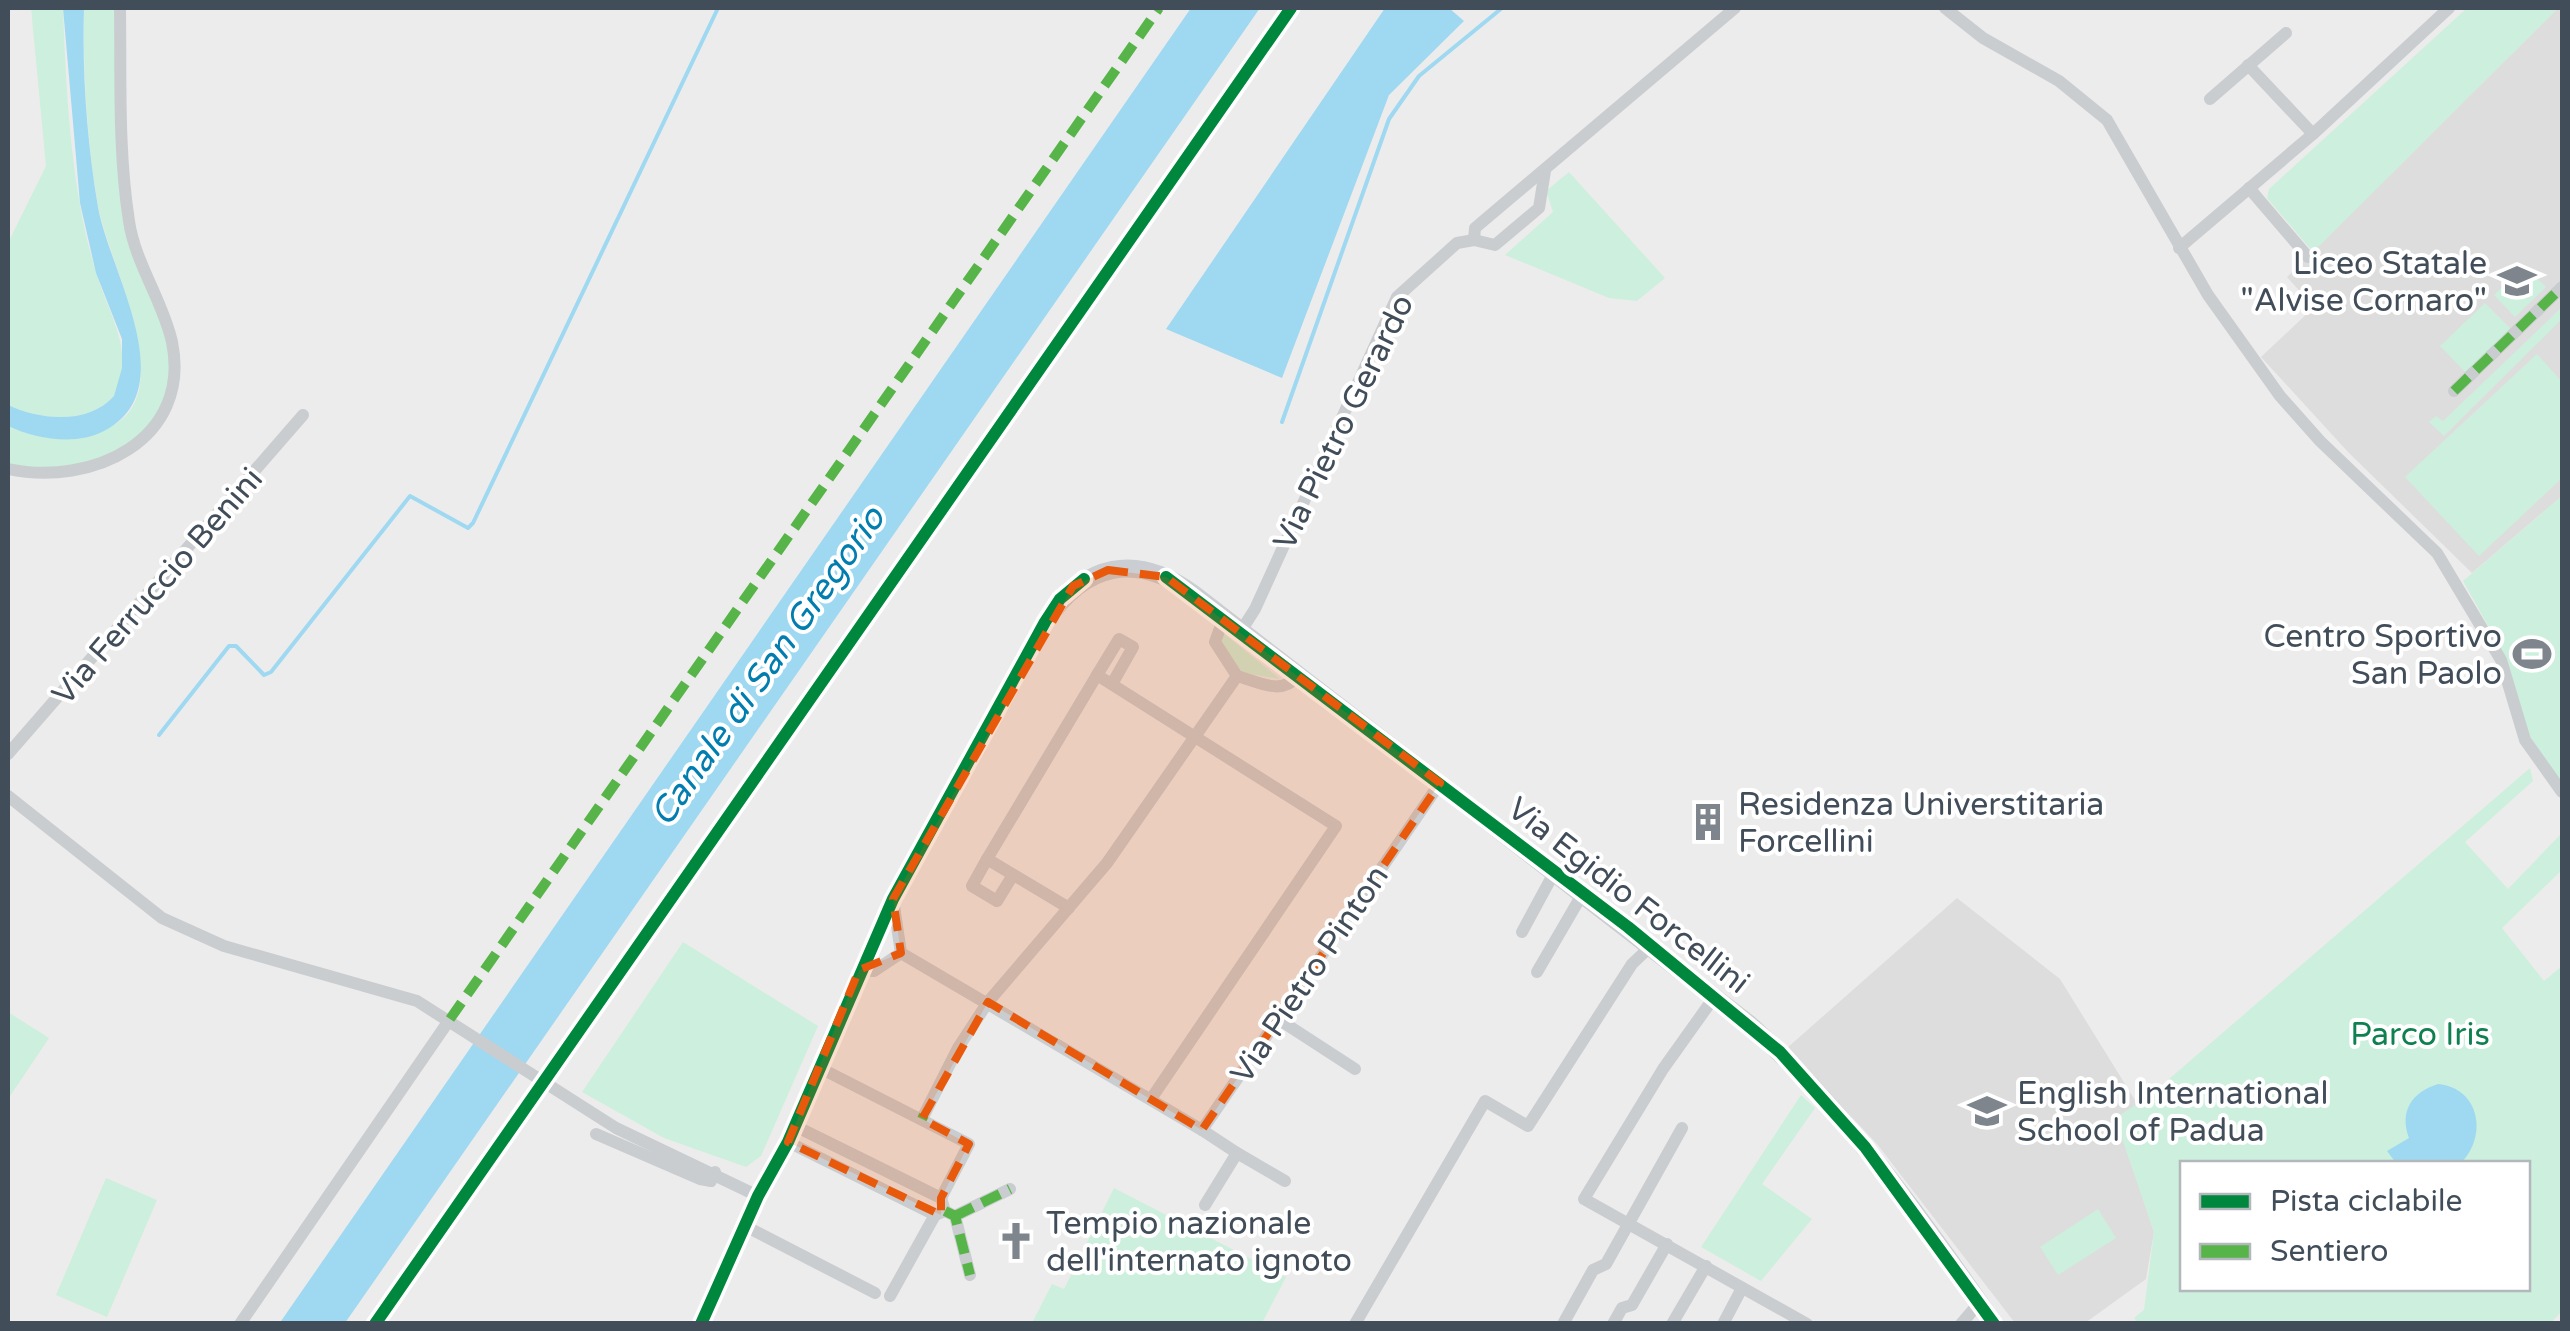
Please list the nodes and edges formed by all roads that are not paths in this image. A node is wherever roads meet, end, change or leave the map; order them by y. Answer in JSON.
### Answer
{"nodes":[{"id":1,"x":120,"y":8,"type":"edge"},
{"id":2,"x":1735,"y":8,"type":"edge"},
{"id":3,"x":1944,"y":8,"type":"edge"},
{"id":4,"x":2449,"y":8,"type":"edge"},
{"id":5,"x":2286,"y":33,"type":"dead end"},
{"id":6,"x":2248,"y":65,"type":"junction"},
{"id":7,"x":2210,"y":99,"type":"dead end"},
{"id":8,"x":2313,"y":134,"type":"junction"},
{"id":9,"x":1534,"y":184,"type":"junction"},
{"id":10,"x":2249,"y":188,"type":"junction"},
{"id":11,"x":1468,"y":241,"type":"junction"},
{"id":12,"x":2178,"y":248,"type":"junction"},
{"id":13,"x":2308,"y":257,"type":"dead end"},
{"id":14,"x":2562,"y":287,"type":"edge"},
{"id":15,"x":2454,"y":391,"type":"dead end"},
{"id":16,"x":303,"y":415,"type":"dead end"},
{"id":17,"x":8,"y":470,"type":"edge"},
{"id":18,"x":1224,"y":617,"type":"junction"},
{"id":19,"x":1241,"y":631,"type":"junction"},
{"id":20,"x":1097,"y":675,"type":"junction"},
{"id":21,"x":1237,"y":676,"type":"junction"},
{"id":22,"x":1298,"y":676,"type":"junction"},
{"id":23,"x":1112,"y":684,"type":"junction"},
{"id":24,"x":1196,"y":734,"type":"junction"},
{"id":25,"x":8,"y":754,"type":"edge"},
{"id":26,"x":1440,"y":783,"type":"junction"},
{"id":27,"x":2562,"y":792,"type":"edge"},
{"id":28,"x":8,"y":796,"type":"edge"},
{"id":29,"x":987,"y":859,"type":"junction"},
{"id":30,"x":1555,"y":871,"type":"junction"},
{"id":31,"x":1013,"y":875,"type":"junction"},
{"id":32,"x":1583,"y":893,"type":"junction"},
{"id":33,"x":894,"y":899,"type":"junction"},
{"id":34,"x":1070,"y":908,"type":"junction"},
{"id":35,"x":1522,"y":932,"type":"dead end"},
{"id":36,"x":1651,"y":946,"type":"junction"},
{"id":37,"x":902,"y":953,"type":"junction"},
{"id":38,"x":860,"y":970,"type":"junction"},
{"id":39,"x":1537,"y":972,"type":"dead end"},
{"id":40,"x":1715,"y":996,"type":"junction"},
{"id":41,"x":988,"y":1002,"type":"junction"},
{"id":42,"x":1278,"y":1019,"type":"junction"},
{"id":43,"x":453,"y":1022,"type":"junction"},
{"id":44,"x":820,"y":1068,"type":"junction"},
{"id":45,"x":1355,"y":1069,"type":"dead end"},
{"id":46,"x":1151,"y":1098,"type":"junction"},
{"id":47,"x":923,"y":1117,"type":"junction"},
{"id":48,"x":1682,"y":1128,"type":"dead end"},
{"id":49,"x":1202,"y":1130,"type":"junction"},
{"id":50,"x":596,"y":1134,"type":"dead end"},
{"id":51,"x":791,"y":1134,"type":"junction"},
{"id":52,"x":1237,"y":1153,"type":"junction"},
{"id":53,"x":715,"y":1172,"type":"junction"},
{"id":54,"x":1285,"y":1181,"type":"dead end"},
{"id":55,"x":1010,"y":1189,"type":"dead end"},
{"id":56,"x":758,"y":1196,"type":"junction"},
{"id":57,"x":1205,"y":1205,"type":"dead end"},
{"id":58,"x":944,"y":1210,"type":"junction"},
{"id":59,"x":1629,"y":1222,"type":"junction"},
{"id":60,"x":746,"y":1226,"type":"junction"},
{"id":61,"x":1666,"y":1244,"type":"junction"},
{"id":62,"x":1706,"y":1266,"type":"junction"},
{"id":63,"x":970,"y":1275,"type":"dead end"},
{"id":64,"x":1742,"y":1288,"type":"junction"},
{"id":65,"x":874,"y":1293,"type":"dead end"},
{"id":66,"x":890,"y":1296,"type":"dead end"},
{"id":67,"x":1980,"y":1302,"type":"junction"},
{"id":68,"x":1781,"y":1317,"type":"edge"},
{"id":69,"x":240,"y":1324,"type":"edge"},
{"id":70,"x":702,"y":1324,"type":"edge"},
{"id":71,"x":1355,"y":1324,"type":"edge"},
{"id":72,"x":1562,"y":1324,"type":"edge"},
{"id":73,"x":1613,"y":1324,"type":"edge"},
{"id":74,"x":1672,"y":1324,"type":"edge"},
{"id":75,"x":1722,"y":1324,"type":"edge"},
{"id":76,"x":1806,"y":1324,"type":"edge"},
{"id":77,"x":1961,"y":1324,"type":"edge"},
{"id":78,"x":1994,"y":1324,"type":"edge"}],
"edges":[{"from":1,"to":17,"type":"street"},
{"from":2,"to":9,"type":"street","name":"Via Pietro Gerardo"},
{"from":3,"to":12,"type":"street"},
{"from":4,"to":8,"type":"street"},
{"from":5,"to":6,"type":"street"},
{"from":6,"to":7,"type":"street"},
{"from":6,"to":8,"type":"street"},
{"from":8,"to":10,"type":"street"},
{"from":9,"to":11,"type":"street","name":"Via Pietro Gerardo"},
{"from":9,"to":11,"type":"street","name":"Via Pietro Gerardo"},
{"from":10,"to":12,"type":"street"},
{"from":10,"to":13,"type":"street"},
{"from":11,"to":19,"type":"street","name":"Via Pietro Gerardo"},
{"from":12,"to":27,"type":"street"},
{"from":14,"to":15,"type":"street"},
{"from":16,"to":25,"type":"street","name":"Via Ferruccio Benini"},
{"from":18,"to":19,"type":"street","name":"Via Egidio Forcellini"},
{"from":18,"to":21,"type":"street"},
{"from":18,"to":33,"type":"street","name":"Via Egidio Forcellini"},
{"from":19,"to":22,"type":"street","name":"Via Egidio Forcellini"},
{"from":20,"to":23,"type":"street"},
{"from":20,"to":23,"type":"street"},
{"from":20,"to":29,"type":"street"},
{"from":21,"to":22,"type":"street"},
{"from":21,"to":24,"type":"street"},
{"from":22,"to":26,"type":"street","name":"Via Egidio Forcellini"},
{"from":23,"to":24,"type":"street"},
{"from":24,"to":34,"type":"street"},
{"from":24,"to":46,"type":"street"},
{"from":26,"to":30,"type":"street","name":"Via Egidio Forcellini"},
{"from":26,"to":42,"type":"street","name":"Via Pietro Pinton"},
{"from":28,"to":43,"type":"street"},
{"from":29,"to":31,"type":"street"},
{"from":29,"to":31,"type":"street"},
{"from":30,"to":32,"type":"street","name":"Via Egidio Forcellini"},
{"from":30,"to":35,"type":"street","name":"Via Egidio Forcellini"},
{"from":31,"to":34,"type":"street"},
{"from":32,"to":36,"type":"street","name":"Via Egidio Forcellini"},
{"from":32,"to":39,"type":"street","name":"Via Egidio Forcellini"},
{"from":33,"to":37,"type":"street"},
{"from":33,"to":38,"type":"street","name":"Via Egidio Forcellini"},
{"from":34,"to":41,"type":"street"},
{"from":36,"to":40,"type":"street","name":"Via Egidio Forcellini"},
{"from":36,"to":71,"type":"street"},
{"from":37,"to":38,"type":"street"},
{"from":37,"to":41,"type":"street"},
{"from":38,"to":44,"type":"street","name":"Via Egidio Forcellini"},
{"from":40,"to":59,"type":"street"},
{"from":40,"to":67,"type":"street","name":"Via Egidio Forcellini"},
{"from":41,"to":46,"type":"street"},
{"from":41,"to":47,"type":"street"},
{"from":42,"to":45,"type":"street"},
{"from":42,"to":49,"type":"street","name":"Via Pietro Pinton"},
{"from":43,"to":53,"type":"street"},
{"from":43,"to":69,"type":"street"},
{"from":44,"to":47,"type":"street"},
{"from":44,"to":51,"type":"street","name":"Via Egidio Forcellini"},
{"from":46,"to":49,"type":"street"},
{"from":47,"to":58,"type":"street"},
{"from":48,"to":59,"type":"street"},
{"from":49,"to":52,"type":"street"},
{"from":50,"to":53,"type":"street"},
{"from":51,"to":56,"type":"street","name":"Via Egidio Forcellini"},
{"from":51,"to":58,"type":"street"},
{"from":52,"to":54,"type":"street"},
{"from":52,"to":57,"type":"street"},
{"from":53,"to":56,"type":"street"},
{"from":55,"to":58,"type":"street"},
{"from":56,"to":60,"type":"street","name":"Via Egidio Forcellini"},
{"from":58,"to":63,"type":"street"},
{"from":58,"to":66,"type":"street"},
{"from":59,"to":61,"type":"street"},
{"from":59,"to":72,"type":"street"},
{"from":60,"to":65,"type":"street"},
{"from":60,"to":70,"type":"street","name":"Via Egidio Forcellini"},
{"from":61,"to":62,"type":"street"},
{"from":61,"to":73,"type":"street"},
{"from":62,"to":64,"type":"street"},
{"from":62,"to":74,"type":"street"},
{"from":64,"to":68,"type":"street"},
{"from":64,"to":75,"type":"street"},
{"from":67,"to":77,"type":"street"},
{"from":67,"to":78,"type":"street","name":"Via Egidio Forcellini"},
{"from":68,"to":76,"type":"street"}]}
